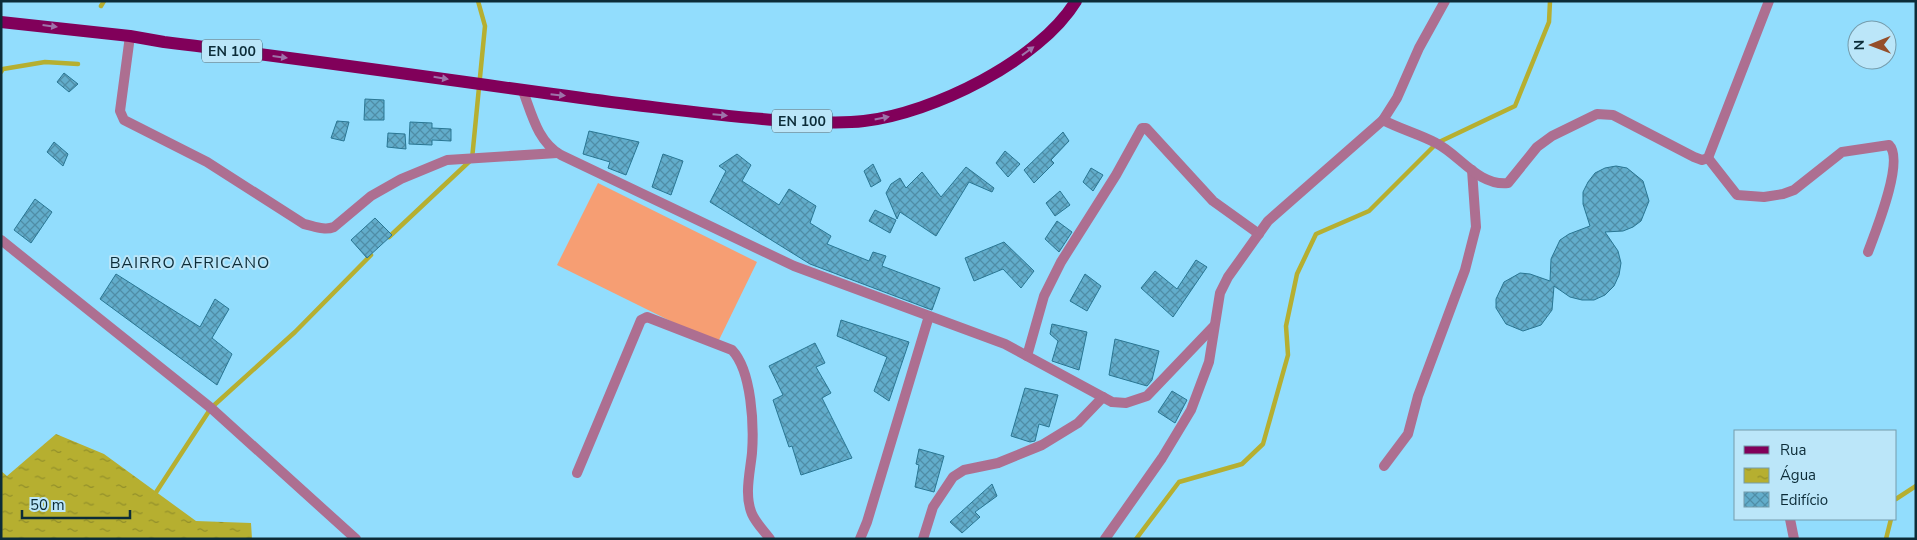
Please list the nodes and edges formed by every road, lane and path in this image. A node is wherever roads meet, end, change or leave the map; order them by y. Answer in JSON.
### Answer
{"nodes":[{"id":1,"x":1076,"y":1,"type":"edge"},
{"id":2,"x":1445,"y":1,"type":"edge"},
{"id":3,"x":1768,"y":1,"type":"edge"},
{"id":4,"x":1,"y":22,"type":"edge"},
{"id":5,"x":130,"y":36,"type":"junction"},
{"id":6,"x":523,"y":92,"type":"junction"},
{"id":7,"x":1383,"y":120,"type":"junction"},
{"id":8,"x":557,"y":153,"type":"junction"},
{"id":9,"x":1708,"y":158,"type":"junction"},
{"id":10,"x":1472,"y":170,"type":"junction"},
{"id":11,"x":1259,"y":234,"type":"junction"},
{"id":12,"x":1,"y":240,"type":"edge"},
{"id":13,"x":1868,"y":252,"type":"dead end"},
{"id":14,"x":929,"y":316,"type":"junction"},
{"id":15,"x":1214,"y":326,"type":"junction"},
{"id":16,"x":1027,"y":356,"type":"junction"},
{"id":17,"x":1103,"y":397,"type":"junction"},
{"id":18,"x":1384,"y":466,"type":"dead end"},
{"id":19,"x":577,"y":473,"type":"dead end"},
{"id":20,"x":1790,"y":520,"type":"edge"},
{"id":21,"x":356,"y":539,"type":"edge"},
{"id":22,"x":770,"y":539,"type":"edge"},
{"id":23,"x":860,"y":539,"type":"edge"},
{"id":24,"x":924,"y":539,"type":"edge"},
{"id":25,"x":1105,"y":539,"type":"edge"},
{"id":26,"x":1794,"y":539,"type":"edge"}],
"edges":[{"from":6,"to":1,"type":"main road","number":"EN 100","one_way":true},
{"from":2,"to":7,"type":"street"},
{"from":3,"to":9,"type":"street"},
{"from":4,"to":5,"type":"main road","number":"EN 100","one_way":true},
{"from":5,"to":6,"type":"main road","number":"EN 100","one_way":true},
{"from":5,"to":8,"type":"street"},
{"from":6,"to":8,"type":"street"},
{"from":7,"to":10,"type":"street"},
{"from":7,"to":11,"type":"street"},
{"from":8,"to":14,"type":"street"},
{"from":9,"to":10,"type":"street"},
{"from":9,"to":13,"type":"street"},
{"from":10,"to":18,"type":"street"},
{"from":11,"to":15,"type":"street"},
{"from":11,"to":16,"type":"street"},
{"from":12,"to":21,"type":"street"},
{"from":14,"to":16,"type":"street"},
{"from":14,"to":23,"type":"street"},
{"from":15,"to":17,"type":"street"},
{"from":15,"to":25,"type":"street"},
{"from":16,"to":17,"type":"street"},
{"from":17,"to":24,"type":"street"},
{"from":19,"to":22,"type":"street"},
{"from":20,"to":26,"type":"street"}]}
